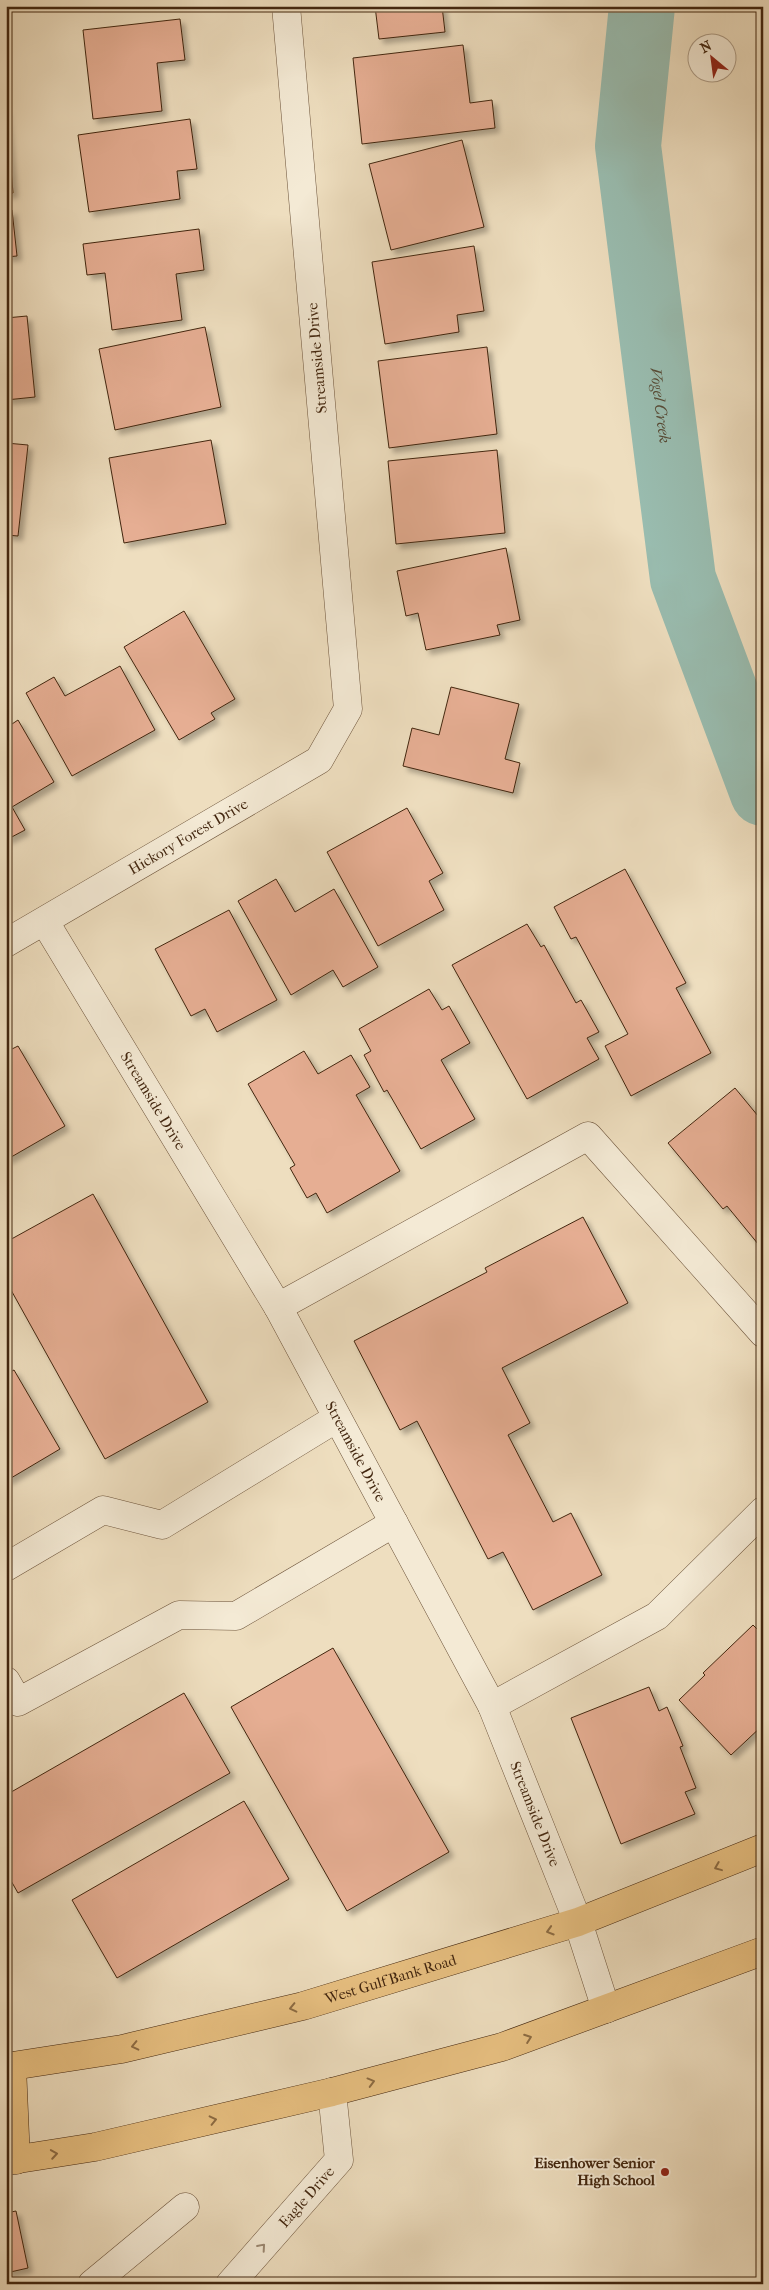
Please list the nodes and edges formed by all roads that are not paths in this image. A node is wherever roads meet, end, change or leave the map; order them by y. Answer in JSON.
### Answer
{"nodes":[{"id":1,"x":286,"y":6,"type":"edge"},
{"id":2,"x":348,"y":709,"type":"joint"},
{"id":3,"x":45,"y":922,"type":"junction"},
{"id":4,"x":6,"y":943,"type":"edge"},
{"id":5,"x":278,"y":1306,"type":"junction"},
{"id":6,"x":763,"y":1333,"type":"edge"},
{"id":7,"x":337,"y":1418,"type":"junction"},
{"id":8,"x":763,"y":1511,"type":"edge"},
{"id":9,"x":394,"y":1523,"type":"junction"},
{"id":10,"x":6,"y":1567,"type":"edge"},
{"id":11,"x":6,"y":1681,"type":"edge"},
{"id":12,"x":492,"y":1706,"type":"junction"},
{"id":13,"x":763,"y":1848,"type":"edge"},
{"id":14,"x":578,"y":1922,"type":"junction"},
{"id":15,"x":763,"y":1951,"type":"edge"},
{"id":16,"x":606,"y":2009,"type":"junction"},
{"id":17,"x":9,"y":2066,"type":"edge"},
{"id":18,"x":332,"y":2092,"type":"junction"},
{"id":19,"x":11,"y":2161,"type":"edge"},
{"id":20,"x":185,"y":2207,"type":"dead end"},
{"id":21,"x":92,"y":2284,"type":"edge"},
{"id":22,"x":230,"y":2284,"type":"edge"}],
"edges":[{"from":1,"to":2,"type":"street","name":"Streamside Drive"},
{"from":2,"to":3,"type":"street","name":"Hickory Forest Drive"},
{"from":3,"to":4,"type":"street","name":"Hickory Forest Drive"},
{"from":3,"to":5,"type":"street","name":"Streamside Drive"},
{"from":5,"to":6,"type":"street"},
{"from":5,"to":7,"type":"street","name":"Streamside Drive"},
{"from":7,"to":9,"type":"street","name":"Streamside Drive"},
{"from":7,"to":10,"type":"street"},
{"from":8,"to":12,"type":"street"},
{"from":9,"to":11,"type":"street"},
{"from":9,"to":12,"type":"street","name":"Streamside Drive"},
{"from":12,"to":14,"type":"street","name":"Streamside Drive"},
{"from":13,"to":14,"type":"main road","name":"West Gulf Bank Road","one_way":true},
{"from":14,"to":16,"type":"street","name":"Streamside Drive"},
{"from":14,"to":17,"type":"main road","name":"West Gulf Bank Road","one_way":true},
{"from":15,"to":16,"type":"main road"},
{"from":18,"to":16,"type":"main road","one_way":true},
{"from":17,"to":19,"type":"main road"},
{"from":19,"to":18,"type":"main road","one_way":true},
{"from":22,"to":18,"type":"street","name":"Eagle Drive","one_way":true},
{"from":20,"to":21,"type":"street"}]}
